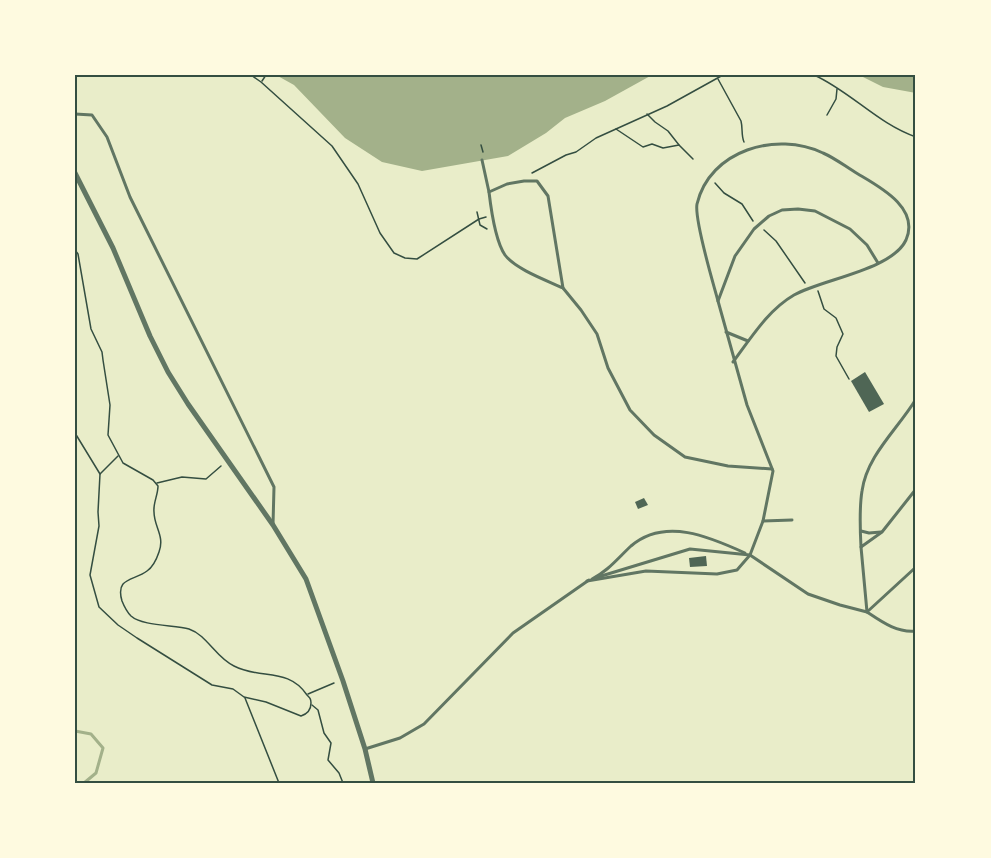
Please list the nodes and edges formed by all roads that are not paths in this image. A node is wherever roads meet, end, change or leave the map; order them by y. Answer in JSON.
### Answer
{"nodes":[{"id":1,"x":75,"y":114,"type":"edge"},
{"id":2,"x":482,"y":160,"type":"dead end"},
{"id":3,"x":75,"y":173,"type":"edge"},
{"id":4,"x":489,"y":192,"type":"junction"},
{"id":5,"x":878,"y":263,"type":"junction"},
{"id":6,"x":563,"y":288,"type":"junction"},
{"id":7,"x":718,"y":302,"type":"junction"},
{"id":8,"x":726,"y":332,"type":"junction"},
{"id":9,"x":748,"y":341,"type":"junction"},
{"id":10,"x":733,"y":362,"type":"junction"},
{"id":11,"x":916,"y":399,"type":"edge"},
{"id":12,"x":772,"y":469,"type":"junction"},
{"id":13,"x":916,"y":489,"type":"edge"},
{"id":14,"x":792,"y":520,"type":"dead end"},
{"id":15,"x":763,"y":521,"type":"junction"},
{"id":16,"x":273,"y":525,"type":"junction"},
{"id":17,"x":860,"y":531,"type":"junction"},
{"id":18,"x":882,"y":532,"type":"junction"},
{"id":19,"x":861,"y":547,"type":"junction"},
{"id":20,"x":750,"y":555,"type":"junction"},
{"id":21,"x":916,"y":567,"type":"edge"},
{"id":22,"x":587,"y":581,"type":"junction"},
{"id":23,"x":867,"y":612,"type":"junction"},
{"id":24,"x":916,"y":631,"type":"edge"},
{"id":25,"x":365,"y":749,"type":"junction"},
{"id":26,"x":373,"y":783,"type":"edge"}],
"edges":[{"from":1,"to":16,"type":"lane"},
{"from":2,"to":4,"type":"lane"},
{"from":3,"to":16,"type":"street"},
{"from":4,"to":6,"type":"lane"},
{"from":4,"to":6,"type":"lane"},
{"from":5,"to":7,"type":"lane"},
{"from":5,"to":7,"type":"lane"},
{"from":5,"to":9,"type":"lane"},
{"from":6,"to":12,"type":"lane"},
{"from":7,"to":8,"type":"lane"},
{"from":8,"to":9,"type":"lane"},
{"from":8,"to":10,"type":"lane"},
{"from":9,"to":10,"type":"lane"},
{"from":10,"to":12,"type":"lane"},
{"from":11,"to":17,"type":"lane"},
{"from":12,"to":15,"type":"lane"},
{"from":13,"to":18,"type":"lane"},
{"from":14,"to":15,"type":"lane"},
{"from":15,"to":20,"type":"lane"},
{"from":16,"to":25,"type":"street"},
{"from":17,"to":18,"type":"lane"},
{"from":17,"to":19,"type":"lane"},
{"from":18,"to":19,"type":"lane"},
{"from":19,"to":23,"type":"lane"},
{"from":20,"to":22,"type":"lane"},
{"from":20,"to":22,"type":"lane"},
{"from":20,"to":22,"type":"lane"},
{"from":20,"to":23,"type":"lane"},
{"from":21,"to":23,"type":"lane"},
{"from":22,"to":25,"type":"lane"},
{"from":23,"to":24,"type":"lane"},
{"from":25,"to":26,"type":"street"}]}
